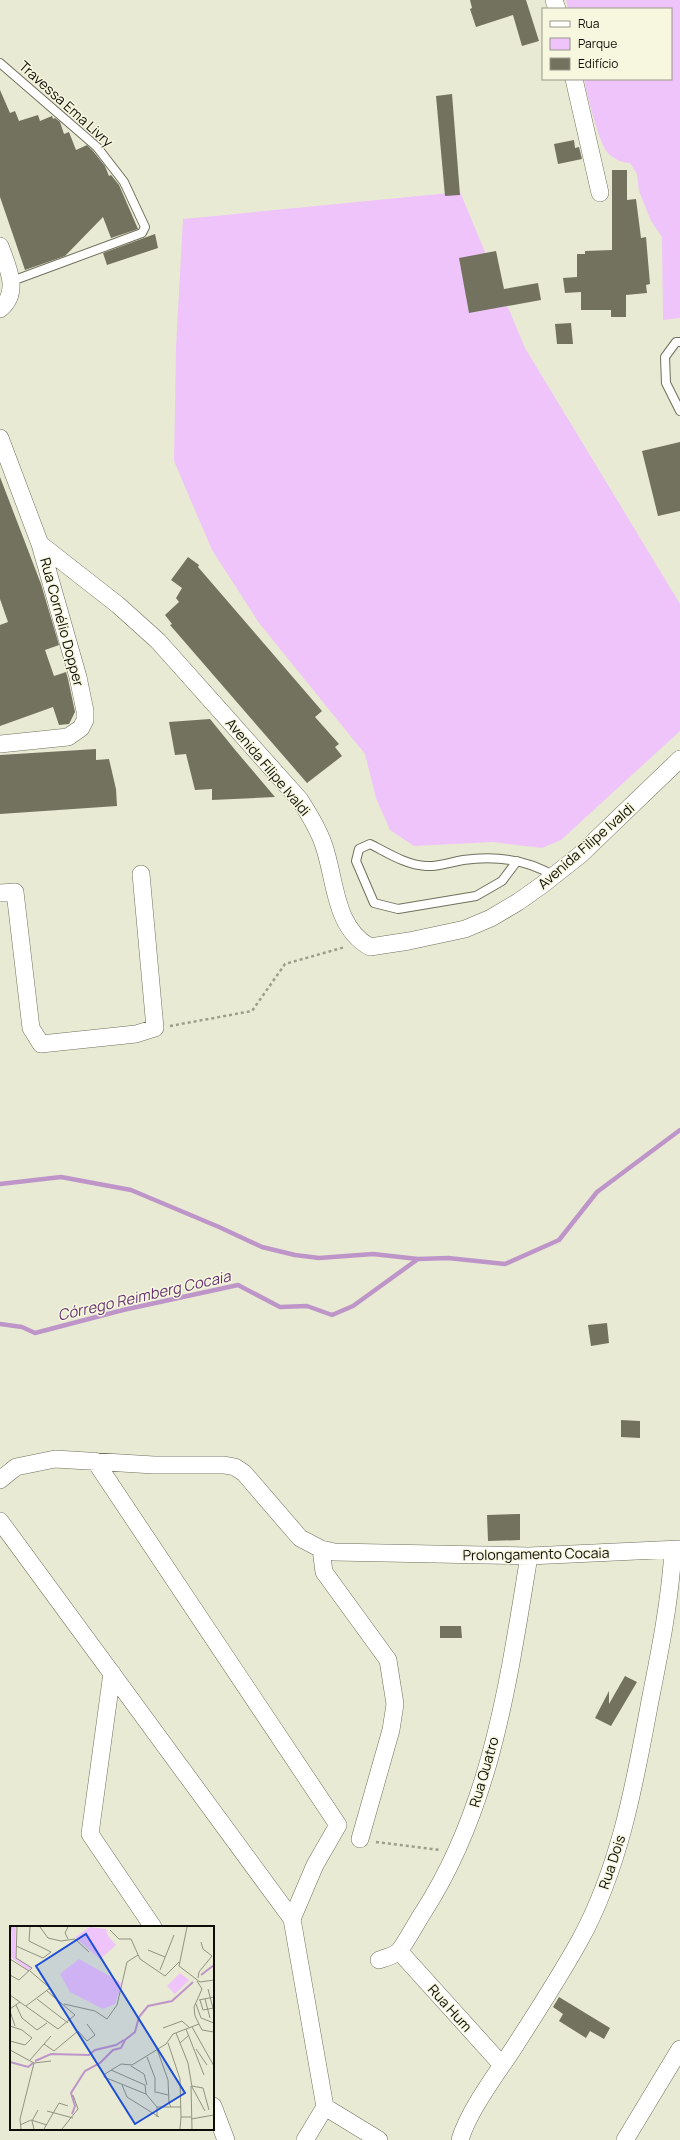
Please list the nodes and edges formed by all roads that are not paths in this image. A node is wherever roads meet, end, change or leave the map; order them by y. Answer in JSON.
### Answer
{"nodes":[{"id":1,"x":0,"y":63,"type":"edge"},
{"id":2,"x":574,"y":80,"type":"edge"},
{"id":3,"x":600,"y":193,"type":"dead end"},
{"id":4,"x":0,"y":246,"type":"edge"},
{"id":5,"x":12,"y":281,"type":"junction"},
{"id":6,"x":0,"y":308,"type":"edge"},
{"id":7,"x":680,"y":342,"type":"edge"},
{"id":8,"x":680,"y":411,"type":"edge"},
{"id":9,"x":0,"y":438,"type":"edge"},
{"id":10,"x":40,"y":544,"type":"junction"},
{"id":11,"x":0,"y":744,"type":"edge"},
{"id":12,"x":680,"y":759,"type":"edge"},
{"id":13,"x":517,"y":861,"type":"junction"},
{"id":14,"x":141,"y":874,"type":"dead end"},
{"id":15,"x":554,"y":876,"type":"junction"},
{"id":16,"x":0,"y":893,"type":"edge"},
{"id":17,"x":95,"y":1461,"type":"junction"},
{"id":18,"x":0,"y":1480,"type":"edge"},
{"id":19,"x":0,"y":1521,"type":"edge"},
{"id":20,"x":321,"y":1549,"type":"junction"},
{"id":21,"x":676,"y":1550,"type":"edge"},
{"id":22,"x":529,"y":1556,"type":"junction"},
{"id":23,"x":112,"y":1673,"type":"junction"},
{"id":24,"x":360,"y":1839,"type":"road end"},
{"id":25,"x":292,"y":1919,"type":"junction"},
{"id":26,"x":152,"y":1926,"type":"edge"},
{"id":27,"x":399,"y":1952,"type":"junction"},
{"id":28,"x":379,"y":1960,"type":"dead end"},
{"id":29,"x":680,"y":2049,"type":"edge"},
{"id":30,"x":502,"y":2065,"type":"junction"},
{"id":31,"x":324,"y":2107,"type":"junction"},
{"id":32,"x":214,"y":2109,"type":"edge"},
{"id":33,"x":226,"y":2140,"type":"edge"},
{"id":34,"x":305,"y":2140,"type":"edge"},
{"id":35,"x":379,"y":2140,"type":"edge"},
{"id":36,"x":460,"y":2140,"type":"edge"},
{"id":37,"x":624,"y":2140,"type":"edge"}],
"edges":[{"from":1,"to":5,"type":"lane","name":"Travessa Ema Livry"},
{"from":2,"to":3,"type":"street"},
{"from":4,"to":5,"type":"street"},
{"from":5,"to":6,"type":"street"},
{"from":7,"to":8,"type":"lane"},
{"from":9,"to":10,"type":"street","name":"Rua Cornélio Dopper"},
{"from":10,"to":11,"type":"street","name":"Rua Cornélio Dopper"},
{"from":10,"to":15,"type":"street","name":"Avenida Filipe Ivaldi"},
{"from":12,"to":15,"type":"street","name":"Avenida Filipe Ivaldi"},
{"from":13,"to":13,"type":"lane"},
{"from":13,"to":15,"type":"lane"},
{"from":14,"to":16,"type":"street"},
{"from":17,"to":18,"type":"street","name":"Prolongamento Cocaia"},
{"from":17,"to":20,"type":"street","name":"Prolongamento Cocaia"},
{"from":17,"to":25,"type":"street"},
{"from":19,"to":23,"type":"street"},
{"from":20,"to":22,"type":"street","name":"Prolongamento Cocaia"},
{"from":20,"to":24,"type":"street"},
{"from":21,"to":22,"type":"street","name":"Prolongamento Cocaia"},
{"from":21,"to":30,"type":"street","name":"Rua Dois"},
{"from":22,"to":27,"type":"street","name":"Rua Quatro"},
{"from":23,"to":25,"type":"street"},
{"from":23,"to":26,"type":"street"},
{"from":25,"to":31,"type":"street"},
{"from":27,"to":28,"type":"street"},
{"from":27,"to":30,"type":"street","name":"Rua Hum"},
{"from":29,"to":37,"type":"street"},
{"from":30,"to":36,"type":"street","name":"Rua Dois"},
{"from":31,"to":34,"type":"street"},
{"from":31,"to":35,"type":"street"},
{"from":32,"to":33,"type":"street"}]}
